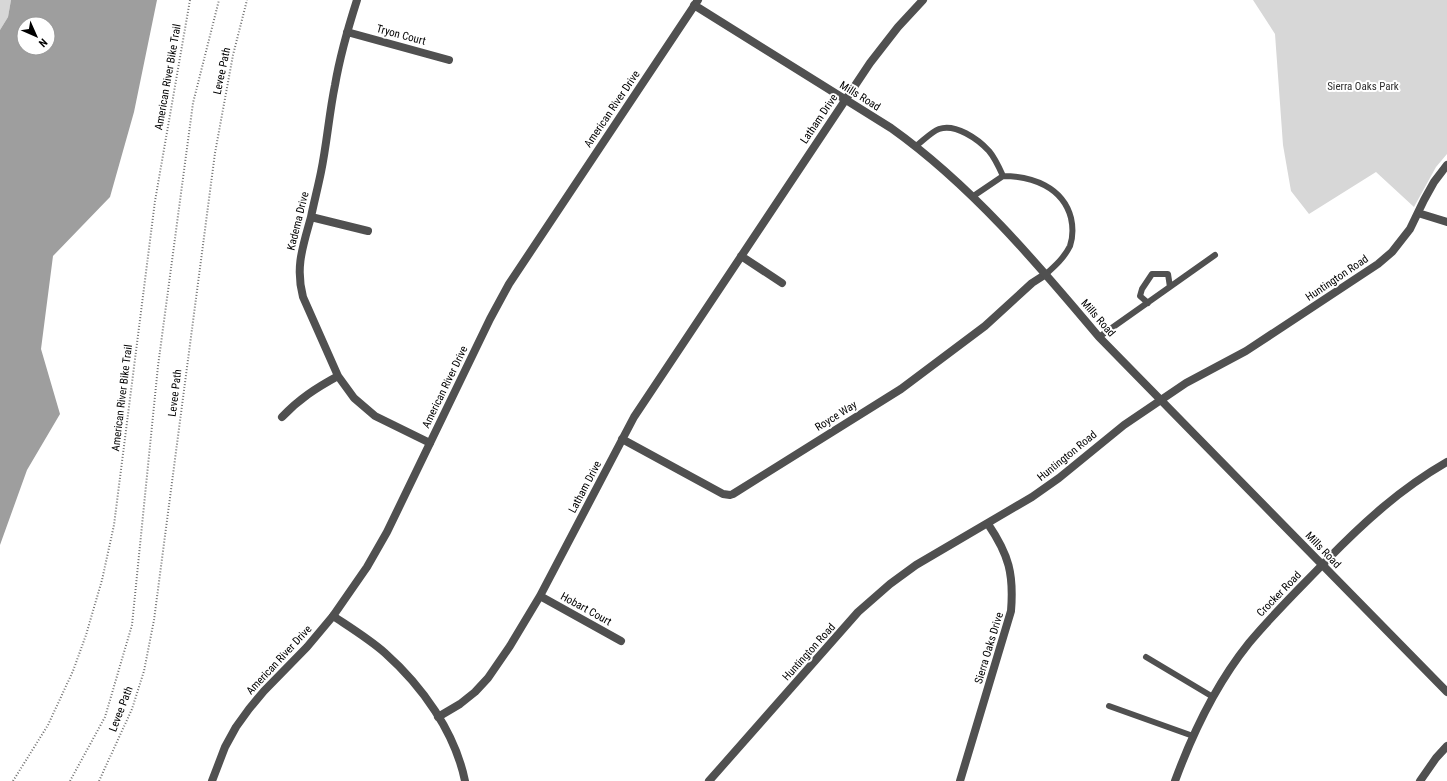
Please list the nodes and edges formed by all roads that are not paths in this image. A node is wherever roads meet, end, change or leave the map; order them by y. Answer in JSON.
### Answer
{"nodes":[{"id":1,"x":357,"y":0,"type":"edge"},
{"id":2,"x":923,"y":0,"type":"edge"},
{"id":3,"x":696,"y":3,"type":"edge"},
{"id":4,"x":347,"y":32,"type":"junction"},
{"id":5,"x":449,"y":60,"type":"dead end"},
{"id":6,"x":845,"y":99,"type":"junction"},
{"id":7,"x":916,"y":146,"type":"junction"},
{"id":8,"x":1447,"y":165,"type":"edge"},
{"id":9,"x":1003,"y":176,"type":"junction"},
{"id":10,"x":972,"y":196,"type":"junction"},
{"id":11,"x":1418,"y":213,"type":"junction"},
{"id":12,"x":311,"y":217,"type":"junction"},
{"id":13,"x":1447,"y":222,"type":"edge"},
{"id":14,"x":368,"y":231,"type":"dead end"},
{"id":15,"x":1215,"y":255,"type":"dead end"},
{"id":16,"x":741,"y":256,"type":"junction"},
{"id":17,"x":1046,"y":274,"type":"junction"},
{"id":18,"x":782,"y":283,"type":"dead end"},
{"id":19,"x":1170,"y":287,"type":"junction"},
{"id":20,"x":1148,"y":302,"type":"junction"},
{"id":21,"x":1099,"y":337,"type":"junction"},
{"id":22,"x":338,"y":376,"type":"junction"},
{"id":23,"x":1160,"y":400,"type":"junction"},
{"id":24,"x":282,"y":417,"type":"dead end"},
{"id":25,"x":622,"y":439,"type":"junction"},
{"id":26,"x":430,"y":443,"type":"junction"},
{"id":27,"x":1447,"y":462,"type":"edge"},
{"id":28,"x":988,"y":524,"type":"junction"},
{"id":29,"x":1322,"y":565,"type":"junction"},
{"id":30,"x":540,"y":596,"type":"junction"},
{"id":31,"x":333,"y":616,"type":"junction"},
{"id":32,"x":621,"y":640,"type":"dead end"},
{"id":33,"x":1146,"y":657,"type":"dead end"},
{"id":34,"x":1447,"y":692,"type":"edge"},
{"id":35,"x":1213,"y":697,"type":"junction"},
{"id":36,"x":1109,"y":706,"type":"dead end"},
{"id":37,"x":438,"y":717,"type":"junction"},
{"id":38,"x":1193,"y":736,"type":"junction"},
{"id":39,"x":1447,"y":746,"type":"edge"},
{"id":40,"x":212,"y":781,"type":"edge"},
{"id":41,"x":465,"y":781,"type":"edge"},
{"id":42,"x":709,"y":781,"type":"edge"},
{"id":43,"x":960,"y":781,"type":"edge"},
{"id":44,"x":1175,"y":781,"type":"edge"},
{"id":45,"x":1420,"y":781,"type":"edge"}],
"edges":[{"from":1,"to":4,"type":"street","name":"Kadema Drive"},
{"from":2,"to":6,"type":"street","name":"Latham Drive"},
{"from":3,"to":6,"type":"street","name":"Mills Road"},
{"from":3,"to":26,"type":"street","name":"American River Drive"},
{"from":4,"to":5,"type":"street","name":"Tryon Court"},
{"from":4,"to":12,"type":"street","name":"Kadema Drive"},
{"from":6,"to":7,"type":"street","name":"Mills Road"},
{"from":6,"to":16,"type":"street","name":"Latham Drive"},
{"from":7,"to":9,"type":"lane"},
{"from":7,"to":10,"type":"street","name":"Mills Road"},
{"from":8,"to":11,"type":"street","name":"Huntington Road"},
{"from":9,"to":10,"type":"lane"},
{"from":9,"to":17,"type":"lane"},
{"from":10,"to":17,"type":"street","name":"Mills Road"},
{"from":11,"to":13,"type":"street"},
{"from":11,"to":23,"type":"street","name":"Huntington Road"},
{"from":12,"to":14,"type":"street"},
{"from":12,"to":22,"type":"street","name":"Kadema Drive"},
{"from":15,"to":19,"type":"lane"},
{"from":16,"to":18,"type":"street"},
{"from":16,"to":25,"type":"street","name":"Latham Drive"},
{"from":17,"to":21,"type":"street","name":"Mills Road"},
{"from":17,"to":25,"type":"street","name":"Royce Way"},
{"from":19,"to":20,"type":"lane"},
{"from":19,"to":20,"type":"lane"},
{"from":20,"to":21,"type":"lane"},
{"from":21,"to":23,"type":"street","name":"Mills Road"},
{"from":22,"to":24,"type":"street"},
{"from":22,"to":26,"type":"street","name":"Kadema Drive"},
{"from":23,"to":28,"type":"street","name":"Huntington Road"},
{"from":23,"to":29,"type":"street","name":"Mills Road"},
{"from":25,"to":30,"type":"street","name":"Latham Drive"},
{"from":26,"to":31,"type":"street","name":"American River Drive"},
{"from":27,"to":29,"type":"street","name":"Crocker Road"},
{"from":28,"to":42,"type":"street","name":"Huntington Road"},
{"from":28,"to":43,"type":"street","name":"Sierra Oaks Drive"},
{"from":29,"to":34,"type":"street","name":"Mills Road"},
{"from":29,"to":35,"type":"street","name":"Crocker Road"},
{"from":30,"to":32,"type":"street","name":"Hobart Court"},
{"from":30,"to":37,"type":"street","name":"Latham Drive"},
{"from":31,"to":37,"type":"street"},
{"from":31,"to":40,"type":"street","name":"American River Drive"},
{"from":33,"to":35,"type":"lane"},
{"from":35,"to":38,"type":"street","name":"Crocker Road"},
{"from":36,"to":38,"type":"lane"},
{"from":37,"to":41,"type":"street"},
{"from":38,"to":44,"type":"street","name":"Crocker Road"},
{"from":39,"to":45,"type":"street"}]}
